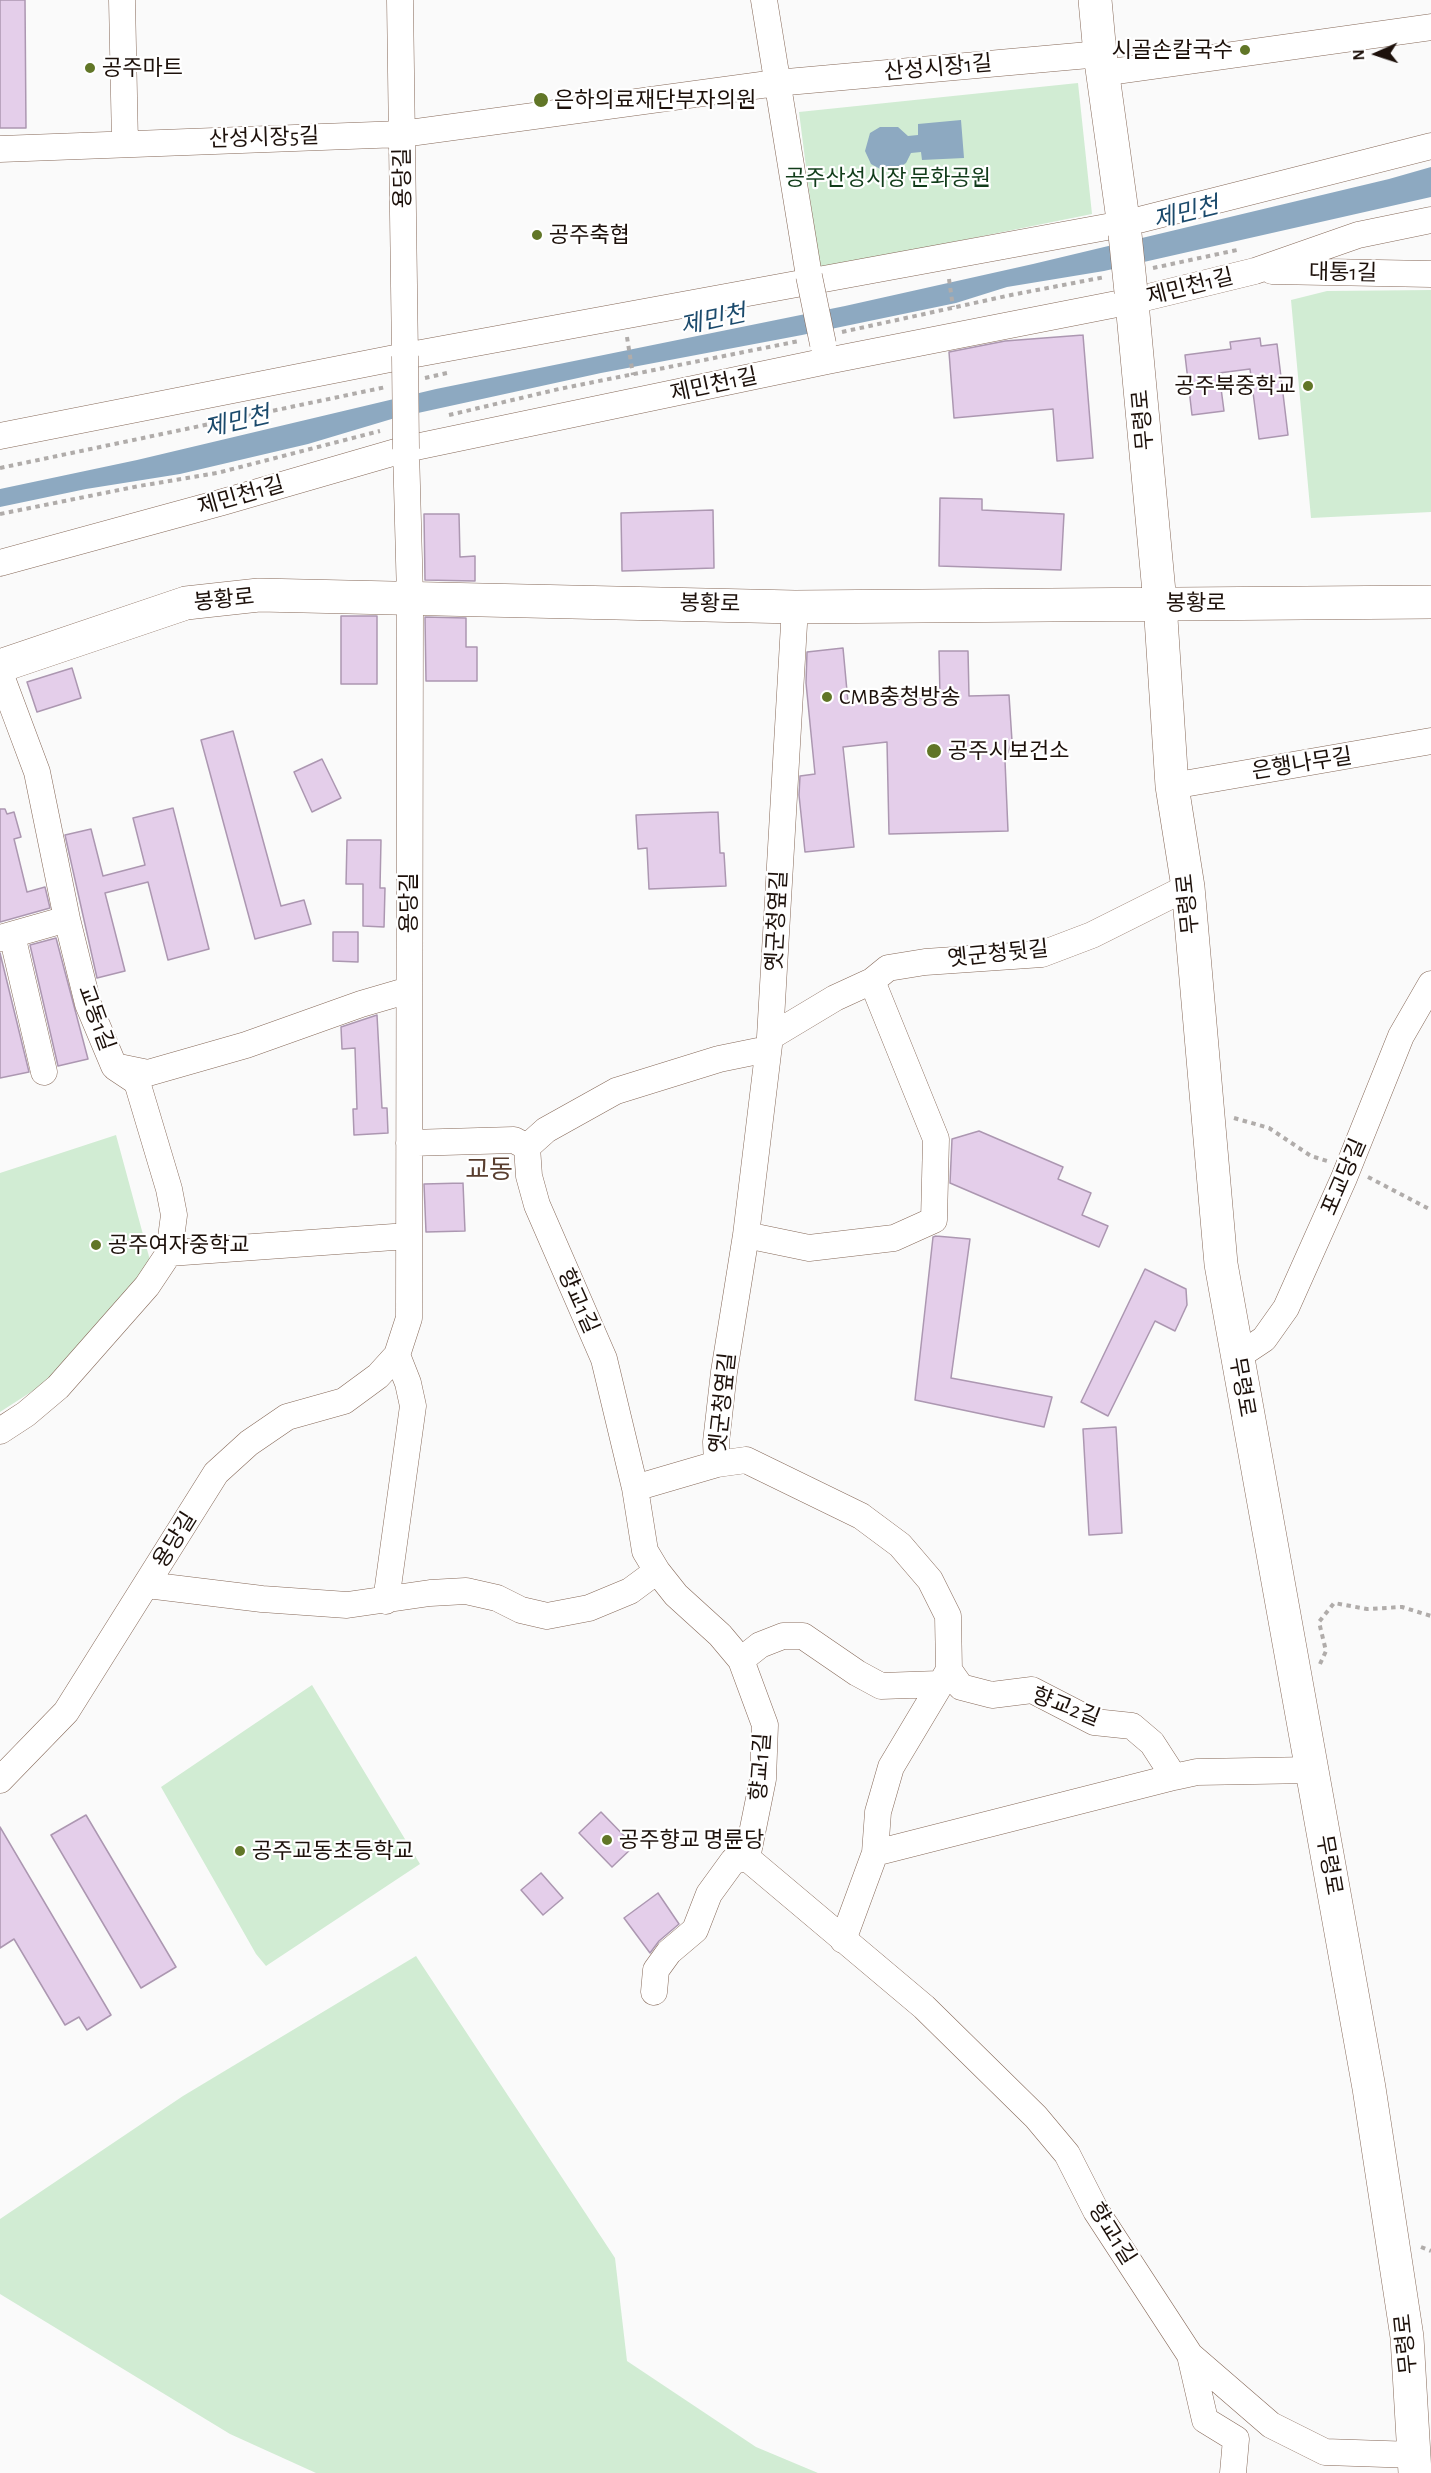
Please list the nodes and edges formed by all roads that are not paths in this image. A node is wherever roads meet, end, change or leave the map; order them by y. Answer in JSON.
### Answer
{"nodes":[{"id":1,"x":122,"y":0,"type":"edge"},
{"id":2,"x":400,"y":0,"type":"edge"},
{"id":3,"x":764,"y":0,"type":"edge"},
{"id":4,"x":1095,"y":0,"type":"edge"},
{"id":5,"x":1431,"y":27,"type":"edge"},
{"id":6,"x":1101,"y":63,"type":"junction"},
{"id":7,"x":776,"y":83,"type":"junction"},
{"id":8,"x":402,"y":134,"type":"junction"},
{"id":9,"x":125,"y":142,"type":"junction"},
{"id":10,"x":1431,"y":146,"type":"edge"},
{"id":11,"x":0,"y":149,"type":"edge"},
{"id":12,"x":1431,"y":220,"type":"edge"},
{"id":13,"x":1124,"y":229,"type":"junction"},
{"id":14,"x":1256,"y":271,"type":"junction"},
{"id":15,"x":1431,"y":274,"type":"edge"},
{"id":16,"x":1132,"y":297,"type":"junction"},
{"id":17,"x":825,"y":353,"type":"junction"},
{"id":18,"x":405,"y":356,"type":"junction"},
{"id":19,"x":0,"y":436,"type":"edge"},
{"id":20,"x":406,"y":449,"type":"junction"},
{"id":21,"x":0,"y":563,"type":"edge"},
{"id":22,"x":410,"y":597,"type":"junction"},
{"id":23,"x":1431,"y":602,"type":"edge"},
{"id":24,"x":1160,"y":603,"type":"junction"},
{"id":25,"x":795,"y":606,"type":"junction"},
{"id":26,"x":0,"y":666,"type":"edge"},
{"id":27,"x":0,"y":673,"type":"edge"},
{"id":28,"x":1431,"y":741,"type":"edge"},
{"id":29,"x":1172,"y":786,"type":"junction"},
{"id":30,"x":1188,"y":887,"type":"junction"},
{"id":31,"x":67,"y":919,"type":"junction"},
{"id":32,"x":6,"y":937,"type":"edge"},
{"id":33,"x":872,"y":981,"type":"junction"},
{"id":34,"x":1431,"y":984,"type":"edge"},
{"id":35,"x":409,"y":990,"type":"junction"},
{"id":36,"x":769,"y":1043,"type":"junction"},
{"id":37,"x":114,"y":1066,"type":"junction"},
{"id":38,"x":44,"y":1072,"type":"dead end"},
{"id":39,"x":409,"y":1143,"type":"junction"},
{"id":40,"x":527,"y":1147,"type":"junction"},
{"id":41,"x":746,"y":1235,"type":"junction"},
{"id":42,"x":408,"y":1236,"type":"junction"},
{"id":43,"x":169,"y":1253,"type":"junction"},
{"id":44,"x":397,"y":1356,"type":"junction"},
{"id":45,"x":1237,"y":1357,"type":"junction"},
{"id":46,"x":0,"y":1431,"type":"edge"},
{"id":47,"x":717,"y":1464,"type":"junction"},
{"id":48,"x":635,"y":1488,"type":"junction"},
{"id":49,"x":657,"y":1571,"type":"junction"},
{"id":50,"x":147,"y":1585,"type":"junction"},
{"id":51,"x":386,"y":1600,"type":"junction"},
{"id":52,"x":741,"y":1660,"type":"junction"},
{"id":53,"x":944,"y":1677,"type":"junction"},
{"id":54,"x":1312,"y":1770,"type":"junction"},
{"id":55,"x":1174,"y":1777,"type":"junction"},
{"id":56,"x":0,"y":1780,"type":"edge"},
{"id":57,"x":875,"y":1853,"type":"junction"},
{"id":58,"x":747,"y":1858,"type":"junction"},
{"id":59,"x":843,"y":1940,"type":"junction"},
{"id":60,"x":654,"y":1992,"type":"dead end"},
{"id":61,"x":1190,"y":2355,"type":"junction"},
{"id":62,"x":1415,"y":2464,"type":"edge"},
{"id":63,"x":1233,"y":2473,"type":"edge"}],
"edges":[{"from":1,"to":9,"type":"street"},
{"from":2,"to":8,"type":"street","name":"용당길"},
{"from":3,"to":7,"type":"street"},
{"from":4,"to":6,"type":"main road"},
{"from":5,"to":6,"type":"street","name":"산성시장1길"},
{"from":6,"to":7,"type":"street","name":"산성시장1길"},
{"from":6,"to":13,"type":"main road"},
{"from":7,"to":8,"type":"street","name":"산성시장1길"},
{"from":7,"to":17,"type":"street","bridge":true},
{"from":8,"to":9,"type":"street","name":"산성시장5길"},
{"from":8,"to":18,"type":"street","name":"용당길"},
{"from":9,"to":11,"type":"street","name":"산성시장5길"},
{"from":10,"to":13,"type":"street"},
{"from":12,"to":14,"type":"street","name":"제민천1길"},
{"from":13,"to":16,"type":"main road","name":"무령로","bridge":true},
{"from":13,"to":18,"type":"street"},
{"from":14,"to":15,"type":"street","name":"대통1길"},
{"from":14,"to":16,"type":"street","name":"제민천1길"},
{"from":16,"to":17,"type":"street","name":"제민천1길"},
{"from":16,"to":24,"type":"main road","name":"무령로"},
{"from":17,"to":20,"type":"street","name":"제민천1길"},
{"from":18,"to":19,"type":"street"},
{"from":18,"to":20,"type":"street","name":"용당길","bridge":true},
{"from":20,"to":21,"type":"street","name":"제민천1길"},
{"from":20,"to":22,"type":"street","name":"용당길"},
{"from":22,"to":25,"type":"main road","name":"봉황로"},
{"from":22,"to":26,"type":"main road","name":"봉황로"},
{"from":22,"to":35,"type":"street","name":"용당길"},
{"from":23,"to":24,"type":"main road","name":"봉황로"},
{"from":24,"to":25,"type":"main road","name":"봉황로"},
{"from":24,"to":29,"type":"main road","name":"무령로"},
{"from":25,"to":36,"type":"street","name":"옛군청옆길"},
{"from":27,"to":31,"type":"street","name":"교동1길"},
{"from":28,"to":29,"type":"street","name":"은행나무길"},
{"from":29,"to":30,"type":"main road","name":"무령로"},
{"from":30,"to":33,"type":"street","name":"옛군청뒷길"},
{"from":30,"to":45,"type":"main road","name":"무령로"},
{"from":31,"to":32,"type":"street"},
{"from":31,"to":37,"type":"street","name":"교동1길"},
{"from":32,"to":38,"type":"street"},
{"from":33,"to":36,"type":"street","name":"옛군청뒷길"},
{"from":33,"to":41,"type":"street"},
{"from":34,"to":45,"type":"street","name":"포교당길"},
{"from":35,"to":37,"type":"street","name":"교동1길"},
{"from":35,"to":39,"type":"street","name":"용당길"},
{"from":36,"to":40,"type":"street","name":"옛군청뒷길"},
{"from":36,"to":41,"type":"street","name":"옛군청옆길"},
{"from":37,"to":43,"type":"street"},
{"from":39,"to":40,"type":"street"},
{"from":39,"to":42,"type":"street","name":"용당길"},
{"from":40,"to":48,"type":"street","name":"향교1길"},
{"from":41,"to":47,"type":"street","name":"옛군청옆길"},
{"from":42,"to":43,"type":"street"},
{"from":42,"to":44,"type":"street","name":"용당길"},
{"from":43,"to":46,"type":"street"},
{"from":44,"to":50,"type":"street","name":"용당길"},
{"from":44,"to":51,"type":"street"},
{"from":45,"to":54,"type":"main road","name":"무령로"},
{"from":47,"to":48,"type":"street"},
{"from":47,"to":53,"type":"street"},
{"from":48,"to":49,"type":"street","name":"향교1길"},
{"from":49,"to":51,"type":"street"},
{"from":49,"to":52,"type":"street","name":"향교1길"},
{"from":50,"to":51,"type":"street"},
{"from":50,"to":56,"type":"street","name":"용당길"},
{"from":52,"to":53,"type":"street"},
{"from":52,"to":58,"type":"street","name":"향교1길"},
{"from":53,"to":55,"type":"street","name":"향교2길"},
{"from":53,"to":57,"type":"street"},
{"from":54,"to":55,"type":"street"},
{"from":54,"to":62,"type":"main road","name":"무령로"},
{"from":55,"to":57,"type":"street"},
{"from":57,"to":59,"type":"street"},
{"from":58,"to":59,"type":"street","name":"향교1길"},
{"from":58,"to":60,"type":"street"},
{"from":59,"to":61,"type":"street","name":"향교1길"},
{"from":61,"to":62,"type":"street","name":"향교1길"},
{"from":61,"to":63,"type":"street"}]}
